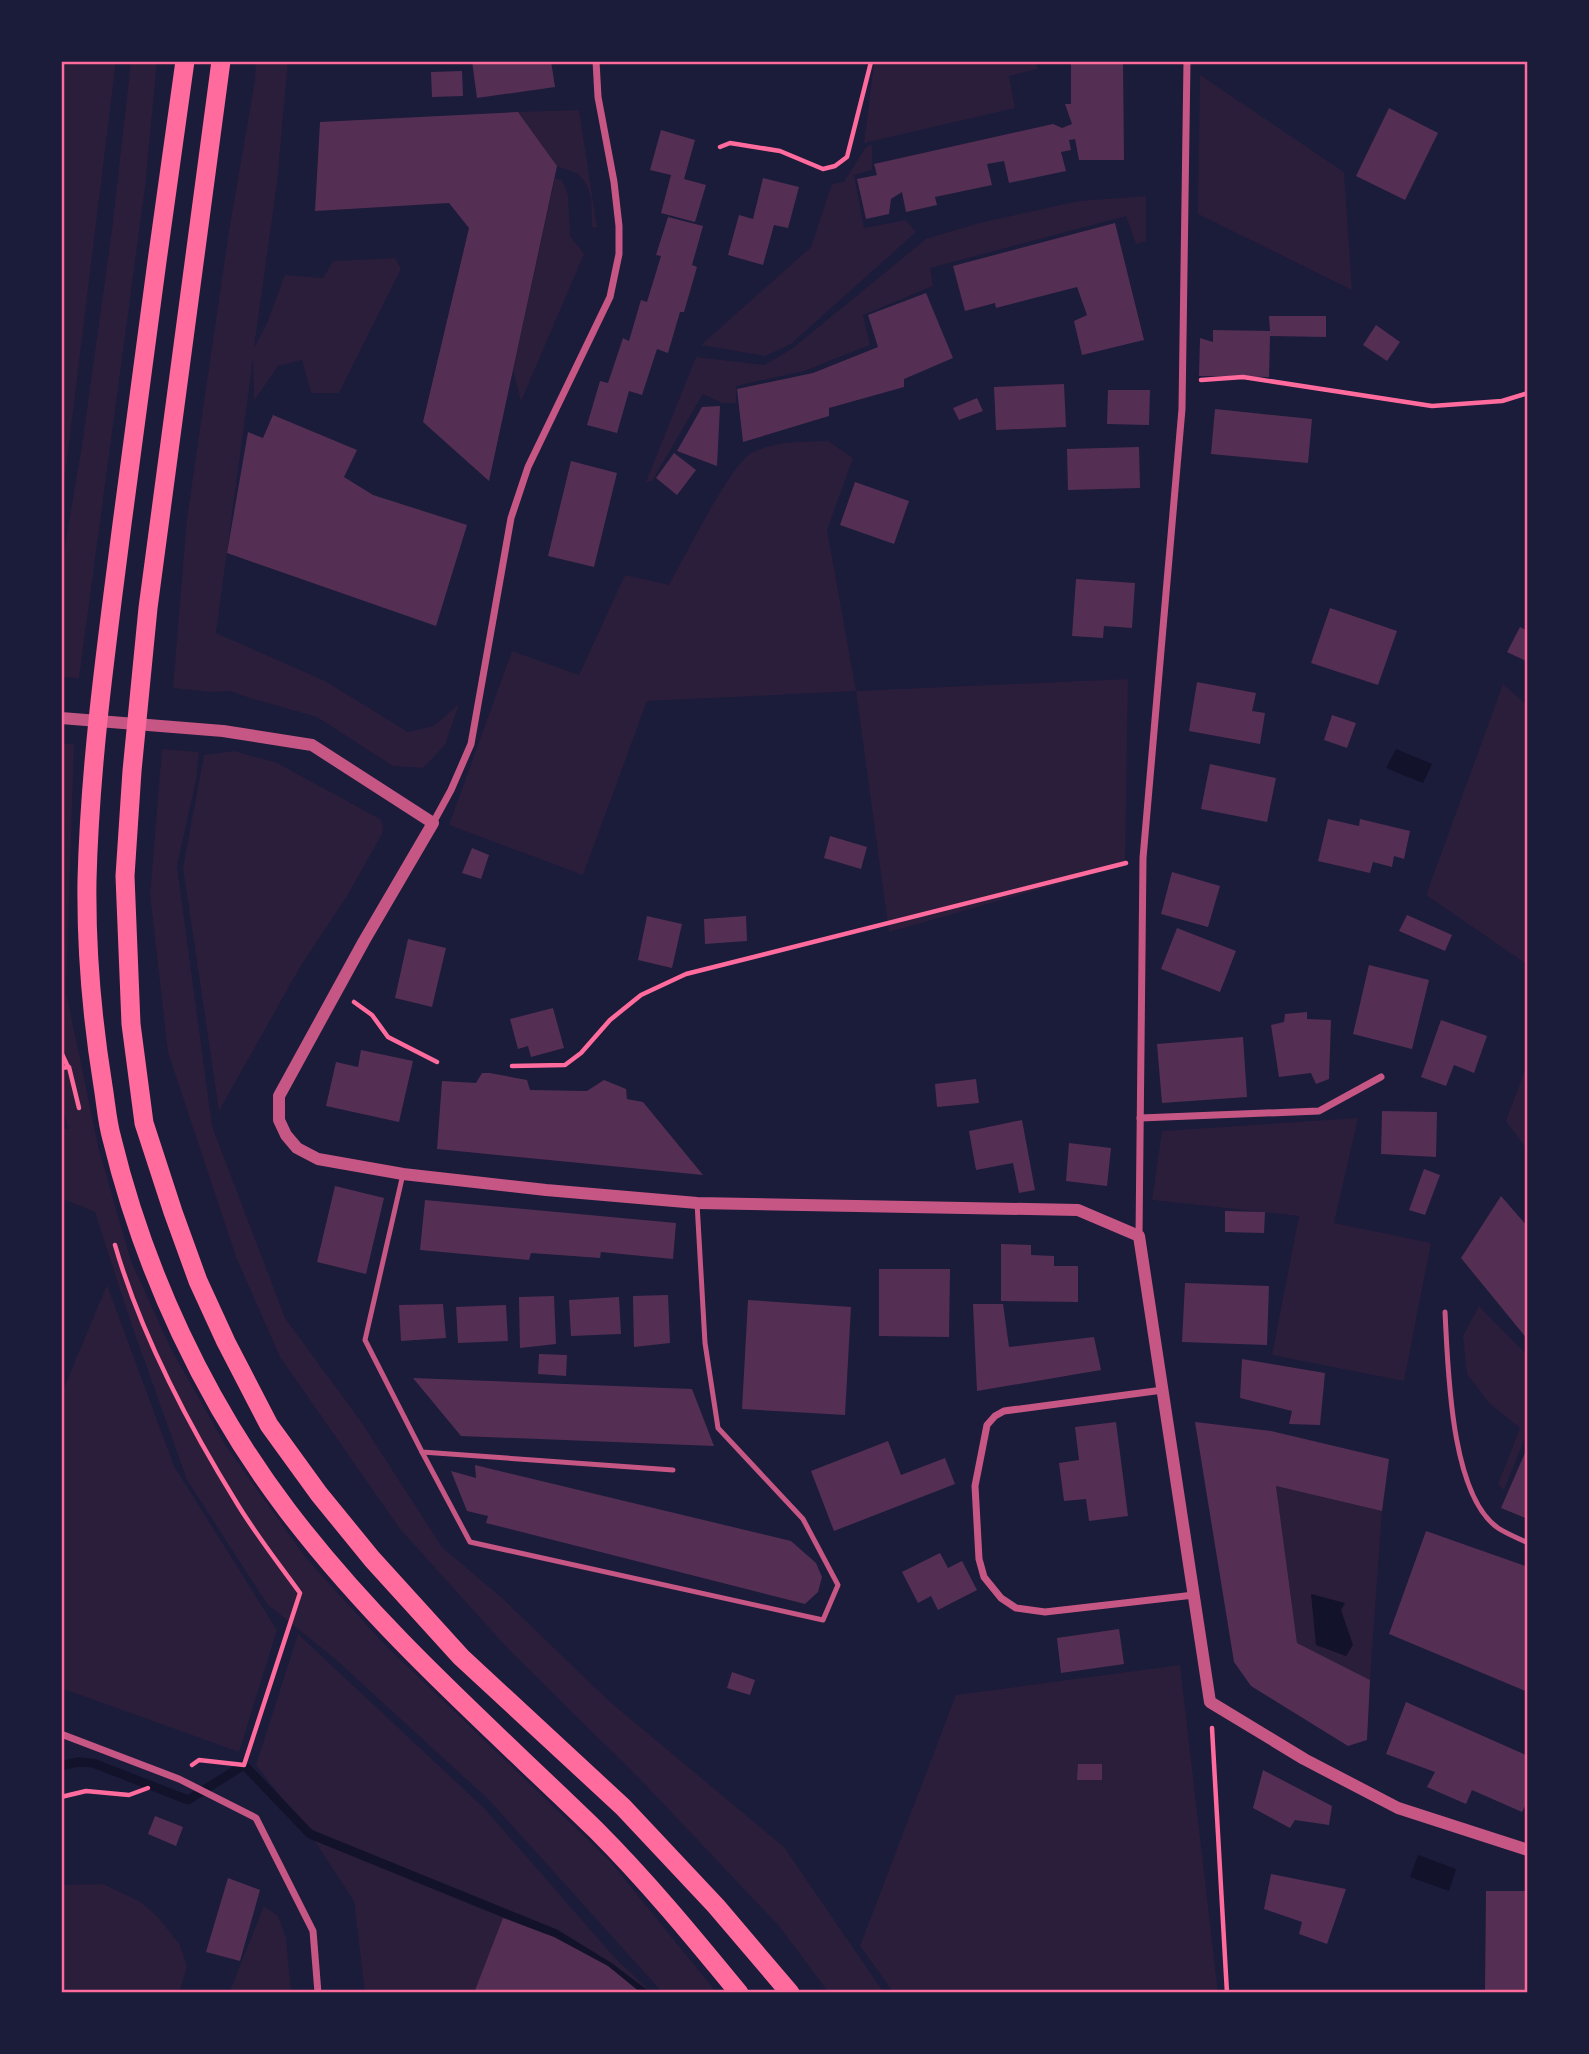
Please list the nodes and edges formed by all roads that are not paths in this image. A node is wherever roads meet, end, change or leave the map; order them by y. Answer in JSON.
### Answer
{"nodes":[{"id":1,"x":185,"y":61,"type":"edge"},
{"id":2,"x":221,"y":61,"type":"edge"},
{"id":3,"x":596,"y":61,"type":"edge"},
{"id":4,"x":1187,"y":61,"type":"edge"},
{"id":5,"x":61,"y":718,"type":"edge"},
{"id":6,"x":433,"y":823,"type":"junction"},
{"id":7,"x":1381,"y":1077,"type":"dead end"},
{"id":8,"x":1140,"y":1118,"type":"junction"},
{"id":9,"x":403,"y":1174,"type":"junction"},
{"id":10,"x":697,"y":1203,"type":"junction"},
{"id":11,"x":1139,"y":1236,"type":"junction"},
{"id":12,"x":1445,"y":1312,"type":"dead end"},
{"id":13,"x":1163,"y":1390,"type":"junction"},
{"id":14,"x":422,"y":1452,"type":"junction"},
{"id":15,"x":673,"y":1470,"type":"dead end"},
{"id":16,"x":1528,"y":1543,"type":"edge"},
{"id":17,"x":1194,"y":1595,"type":"junction"},
{"id":18,"x":61,"y":1734,"type":"edge"},
{"id":19,"x":1528,"y":1850,"type":"edge"},
{"id":20,"x":318,"y":1993,"type":"edge"},
{"id":21,"x":739,"y":1993,"type":"edge"},
{"id":22,"x":790,"y":1993,"type":"edge"}],
"edges":[{"from":1,"to":21,"type":"highway"},
{"from":2,"to":22,"type":"highway"},
{"from":3,"to":6,"type":"street"},
{"from":4,"to":8,"type":"street"},
{"from":5,"to":6,"type":"street"},
{"from":6,"to":9,"type":"street"},
{"from":7,"to":8,"type":"street"},
{"from":8,"to":11,"type":"street"},
{"from":9,"to":10,"type":"street"},
{"from":9,"to":14,"type":"lane"},
{"from":10,"to":11,"type":"street"},
{"from":10,"to":14,"type":"lane"},
{"from":11,"to":13,"type":"street"},
{"from":12,"to":16,"type":"lane"},
{"from":13,"to":17,"type":"street"},
{"from":13,"to":17,"type":"street"},
{"from":14,"to":15,"type":"lane"},
{"from":17,"to":19,"type":"street"},
{"from":18,"to":20,"type":"street"}]}
